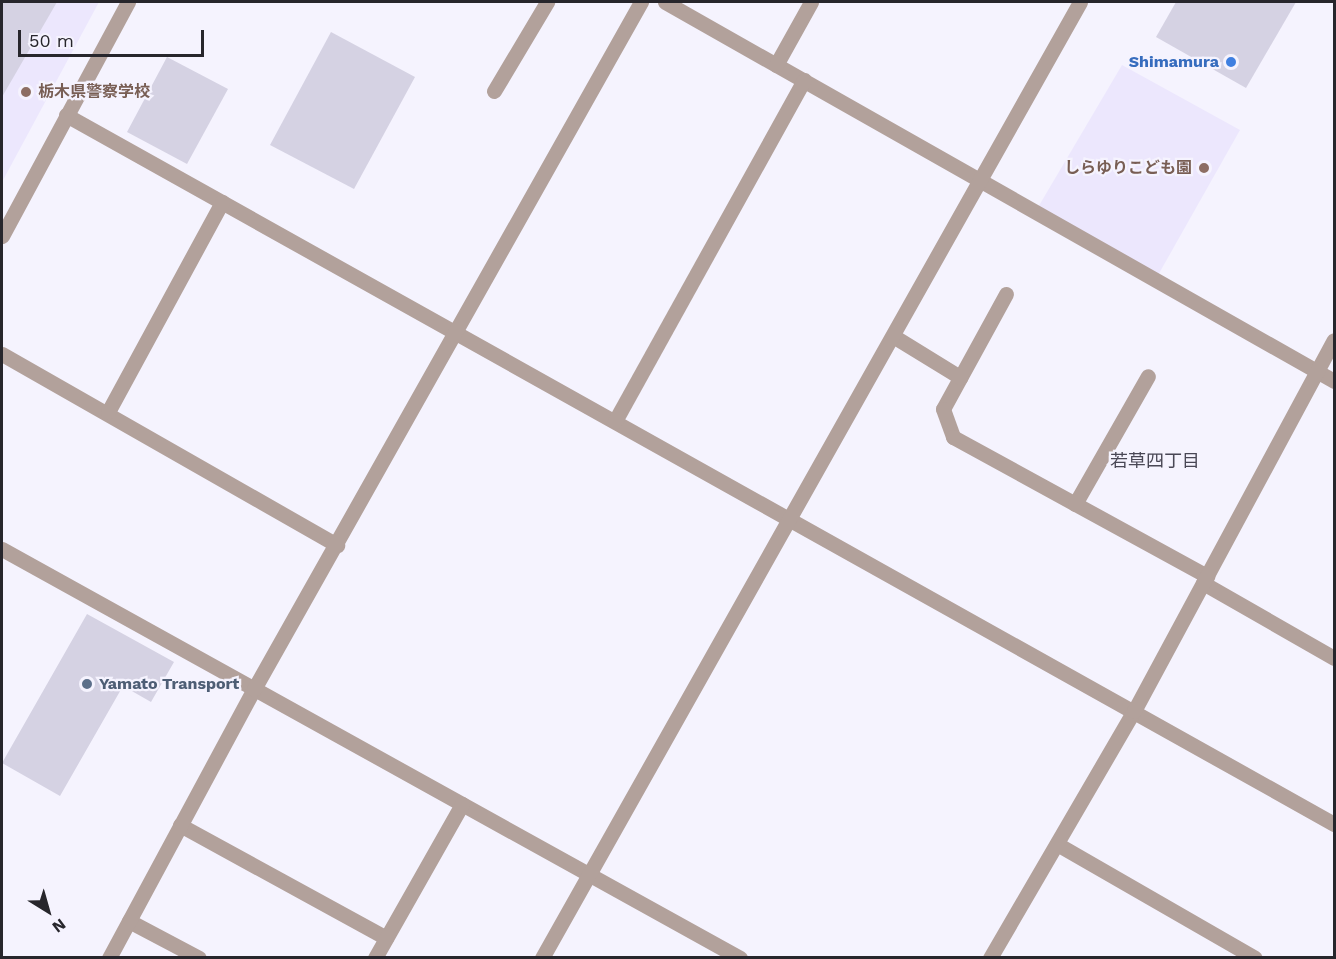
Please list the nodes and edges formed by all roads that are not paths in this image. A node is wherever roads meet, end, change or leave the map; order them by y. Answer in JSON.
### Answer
{"nodes":[{"id":1,"x":128,"y":2,"type":"edge"},
{"id":2,"x":547,"y":2,"type":"edge"},
{"id":3,"x":641,"y":2,"type":"edge"},
{"id":4,"x":665,"y":2,"type":"edge"},
{"id":5,"x":811,"y":2,"type":"edge"},
{"id":6,"x":1080,"y":2,"type":"edge"},
{"id":7,"x":777,"y":65,"type":"junction"},
{"id":8,"x":804,"y":80,"type":"junction"},
{"id":9,"x":494,"y":91,"type":"dead end"},
{"id":10,"x":66,"y":115,"type":"junction"},
{"id":11,"x":980,"y":180,"type":"junction"},
{"id":12,"x":222,"y":202,"type":"junction"},
{"id":13,"x":2,"y":236,"type":"edge"},
{"id":14,"x":1006,"y":294,"type":"dead end"},
{"id":15,"x":457,"y":333,"type":"junction"},
{"id":16,"x":893,"y":336,"type":"junction"},
{"id":17,"x":1335,"y":340,"type":"edge"},
{"id":18,"x":2,"y":354,"type":"edge"},
{"id":19,"x":1317,"y":371,"type":"junction"},
{"id":20,"x":960,"y":376,"type":"junction"},
{"id":21,"x":1148,"y":376,"type":"dead end"},
{"id":22,"x":1335,"y":381,"type":"edge"},
{"id":23,"x":108,"y":412,"type":"junction"},
{"id":24,"x":615,"y":421,"type":"junction"},
{"id":25,"x":1075,"y":504,"type":"junction"},
{"id":26,"x":790,"y":518,"type":"junction"},
{"id":27,"x":337,"y":544,"type":"junction"},
{"id":28,"x":2,"y":549,"type":"edge"},
{"id":29,"x":1205,"y":580,"type":"junction"},
{"id":30,"x":1335,"y":657,"type":"edge"},
{"id":31,"x":254,"y":690,"type":"junction"},
{"id":32,"x":1134,"y":711,"type":"junction"},
{"id":33,"x":462,"y":804,"type":"junction"},
{"id":34,"x":1335,"y":824,"type":"edge"},
{"id":35,"x":180,"y":825,"type":"junction"},
{"id":36,"x":1056,"y":844,"type":"junction"},
{"id":37,"x":588,"y":872,"type":"junction"},
{"id":38,"x":129,"y":921,"type":"junction"},
{"id":39,"x":386,"y":938,"type":"junction"},
{"id":40,"x":109,"y":957,"type":"edge"},
{"id":41,"x":199,"y":957,"type":"edge"},
{"id":42,"x":375,"y":957,"type":"edge"},
{"id":43,"x":542,"y":957,"type":"edge"},
{"id":44,"x":740,"y":957,"type":"edge"},
{"id":45,"x":990,"y":957,"type":"edge"},
{"id":46,"x":1255,"y":957,"type":"edge"}],
"edges":[{"from":1,"to":10,"type":"street"},
{"from":2,"to":9,"type":"street"},
{"from":3,"to":15,"type":"street"},
{"from":4,"to":7,"type":"street"},
{"from":5,"to":7,"type":"street"},
{"from":6,"to":11,"type":"street"},
{"from":7,"to":8,"type":"street"},
{"from":8,"to":11,"type":"street"},
{"from":8,"to":24,"type":"street"},
{"from":10,"to":12,"type":"street"},
{"from":10,"to":13,"type":"street"},
{"from":11,"to":16,"type":"street"},
{"from":11,"to":19,"type":"street"},
{"from":12,"to":15,"type":"street"},
{"from":12,"to":23,"type":"street"},
{"from":14,"to":20,"type":"street"},
{"from":15,"to":24,"type":"street"},
{"from":15,"to":27,"type":"street"},
{"from":16,"to":20,"type":"street"},
{"from":16,"to":26,"type":"street"},
{"from":17,"to":19,"type":"street"},
{"from":18,"to":23,"type":"street"},
{"from":19,"to":22,"type":"street"},
{"from":19,"to":29,"type":"street"},
{"from":20,"to":25,"type":"street"},
{"from":21,"to":25,"type":"street"},
{"from":23,"to":27,"type":"street"},
{"from":24,"to":26,"type":"street"},
{"from":25,"to":29,"type":"street"},
{"from":26,"to":32,"type":"street"},
{"from":26,"to":37,"type":"street"},
{"from":27,"to":31,"type":"street"},
{"from":28,"to":31,"type":"street"},
{"from":29,"to":30,"type":"street"},
{"from":29,"to":32,"type":"street"},
{"from":31,"to":33,"type":"street"},
{"from":31,"to":35,"type":"street"},
{"from":32,"to":34,"type":"street"},
{"from":32,"to":36,"type":"street"},
{"from":33,"to":37,"type":"street"},
{"from":33,"to":39,"type":"street"},
{"from":35,"to":38,"type":"street"},
{"from":35,"to":39,"type":"street"},
{"from":36,"to":45,"type":"street"},
{"from":36,"to":46,"type":"street"},
{"from":37,"to":43,"type":"street"},
{"from":37,"to":44,"type":"street"},
{"from":38,"to":40,"type":"street"},
{"from":38,"to":41,"type":"street"},
{"from":39,"to":42,"type":"street"}]}
